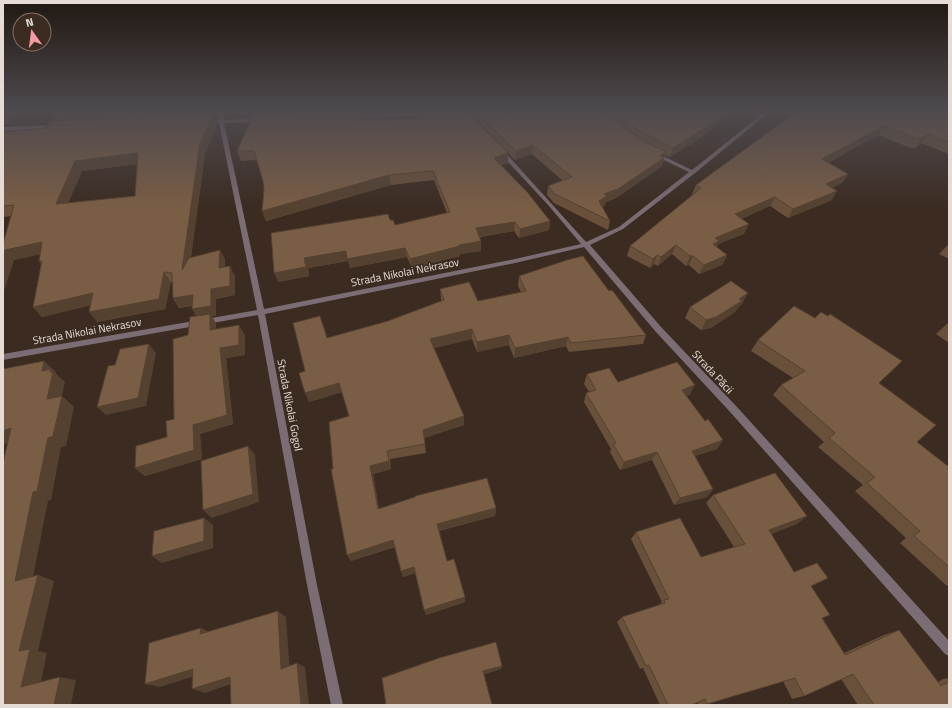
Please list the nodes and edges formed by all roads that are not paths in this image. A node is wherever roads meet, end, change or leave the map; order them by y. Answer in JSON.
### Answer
{"nodes":[{"id":1,"x":222,"y":143,"type":"edge"},
{"id":2,"x":729,"y":143,"type":"edge"},
{"id":3,"x":497,"y":146,"type":"edge"},
{"id":4,"x":648,"y":150,"type":"edge"},
{"id":5,"x":693,"y":172,"type":"junction"},
{"id":6,"x":584,"y":245,"type":"junction"},
{"id":7,"x":261,"y":312,"type":"junction"},
{"id":8,"x":3,"y":357,"type":"edge"},
{"id":9,"x":949,"y":650,"type":"edge"},
{"id":10,"x":337,"y":705,"type":"edge"}],
"edges":[{"from":1,"to":7,"type":"street","name":"Strada Nikolai Gogol"},
{"from":2,"to":5,"type":"street","name":"Strada Nikolai Nekrasov"},
{"from":3,"to":6,"type":"street","name":"Strada Păcii"},
{"from":4,"to":5,"type":"street"},
{"from":5,"to":6,"type":"street","name":"Strada Nikolai Nekrasov"},
{"from":6,"to":7,"type":"street","name":"Strada Nikolai Nekrasov"},
{"from":6,"to":9,"type":"street","name":"Strada Păcii"},
{"from":7,"to":8,"type":"street","name":"Strada Nikolai Nekrasov"},
{"from":7,"to":10,"type":"street","name":"Strada Nikolai Gogol"}]}
